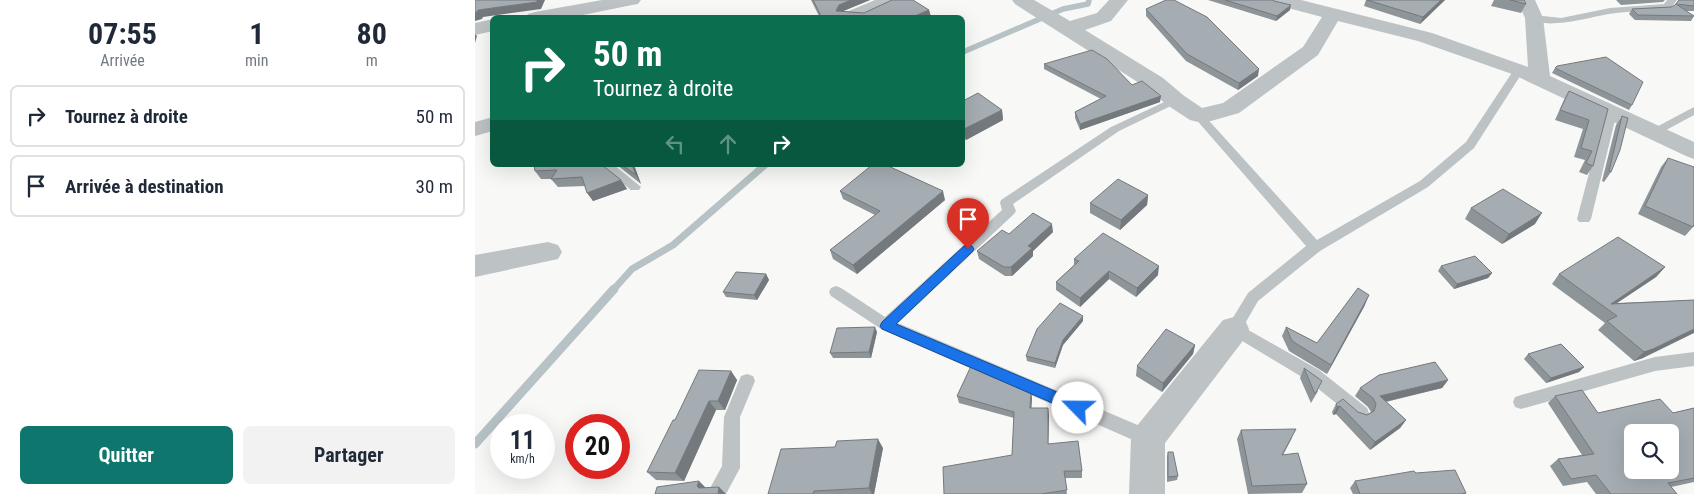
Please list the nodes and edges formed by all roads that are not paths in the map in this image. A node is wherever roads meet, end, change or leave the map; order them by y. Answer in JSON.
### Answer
{"nodes":[{"id":1,"x":540,"y":0,"type":"edge"},
{"id":2,"x":632,"y":0,"type":"edge"},
{"id":3,"x":890,"y":0,"type":"edge"},
{"id":4,"x":1021,"y":0,"type":"edge"},
{"id":5,"x":1119,"y":0,"type":"edge"},
{"id":6,"x":1279,"y":0,"type":"edge"},
{"id":7,"x":1526,"y":0,"type":"edge"},
{"id":8,"x":1672,"y":0,"type":"edge"},
{"id":9,"x":1333,"y":14,"type":"junction"},
{"id":10,"x":536,"y":15,"type":"edge"},
{"id":11,"x":547,"y":15,"type":"edge"},
{"id":12,"x":857,"y":15,"type":"edge"},
{"id":13,"x":1534,"y":18,"type":"junction"},
{"id":14,"x":1055,"y":19,"type":"junction"},
{"id":15,"x":490,"y":26,"type":"edge"},
{"id":16,"x":475,"y":29,"type":"edge"},
{"id":17,"x":1519,"y":70,"type":"junction"},
{"id":18,"x":1540,"y":79,"type":"junction"},
{"id":19,"x":1175,"y":100,"type":"junction"},
{"id":20,"x":1694,"y":110,"type":"edge"},
{"id":21,"x":1611,"y":112,"type":"junction"},
{"id":22,"x":1199,"y":115,"type":"junction"},
{"id":23,"x":490,"y":125,"type":"edge"},
{"id":24,"x":475,"y":129,"type":"edge"},
{"id":25,"x":1653,"y":132,"type":"junction"},
{"id":26,"x":1694,"y":151,"type":"edge"},
{"id":27,"x":609,"y":167,"type":"edge"},
{"id":28,"x":635,"y":187,"type":"edge"},
{"id":29,"x":1583,"y":219,"type":"dead end"},
{"id":30,"x":1315,"y":247,"type":"junction"},
{"id":31,"x":548,"y":252,"type":"dead end"},
{"id":32,"x":475,"y":266,"type":"edge"},
{"id":33,"x":836,"y":292,"type":"dead end"},
{"id":34,"x":886,"y":326,"type":"junction"},
{"id":35,"x":1234,"y":329,"type":"junction"},
{"id":36,"x":1694,"y":358,"type":"edge"},
{"id":37,"x":747,"y":381,"type":"dead end"},
{"id":38,"x":1521,"y":402,"type":"dead end"},
{"id":39,"x":1361,"y":414,"type":"edge"},
{"id":40,"x":1148,"y":438,"type":"junction"},
{"id":41,"x":716,"y":494,"type":"edge"},
{"id":42,"x":1147,"y":494,"type":"edge"}],
"edges":[{"from":1,"to":10,"type":"street"},
{"from":2,"to":11,"type":"street"},
{"from":3,"to":12,"type":"street"},
{"from":4,"to":14,"type":"street"},
{"from":5,"to":14,"type":"street"},
{"from":6,"to":9,"type":"street"},
{"from":7,"to":13,"type":"street"},
{"from":8,"to":13,"type":"lane"},
{"from":9,"to":17,"type":"street"},
{"from":9,"to":22,"type":"street"},
{"from":13,"to":18,"type":"street"},
{"from":14,"to":19,"type":"street"},
{"from":15,"to":16,"type":"street"},
{"from":17,"to":18,"type":"street"},
{"from":17,"to":30,"type":"lane"},
{"from":18,"to":21,"type":"street"},
{"from":19,"to":22,"type":"street"},
{"from":19,"to":34,"type":"lane"},
{"from":20,"to":25,"type":"lane"},
{"from":21,"to":25,"type":"street"},
{"from":21,"to":29,"type":"lane"},
{"from":22,"to":30,"type":"lane"},
{"from":23,"to":24,"type":"street"},
{"from":25,"to":26,"type":"street"},
{"from":27,"to":28,"type":"lane"},
{"from":30,"to":35,"type":"lane"},
{"from":31,"to":32,"type":"street"},
{"from":33,"to":34,"type":"lane"},
{"from":34,"to":40,"type":"lane"},
{"from":35,"to":39,"type":"lane"},
{"from":35,"to":40,"type":"street"},
{"from":36,"to":38,"type":"lane"},
{"from":37,"to":41,"type":"lane"},
{"from":40,"to":42,"type":"street"}]}
